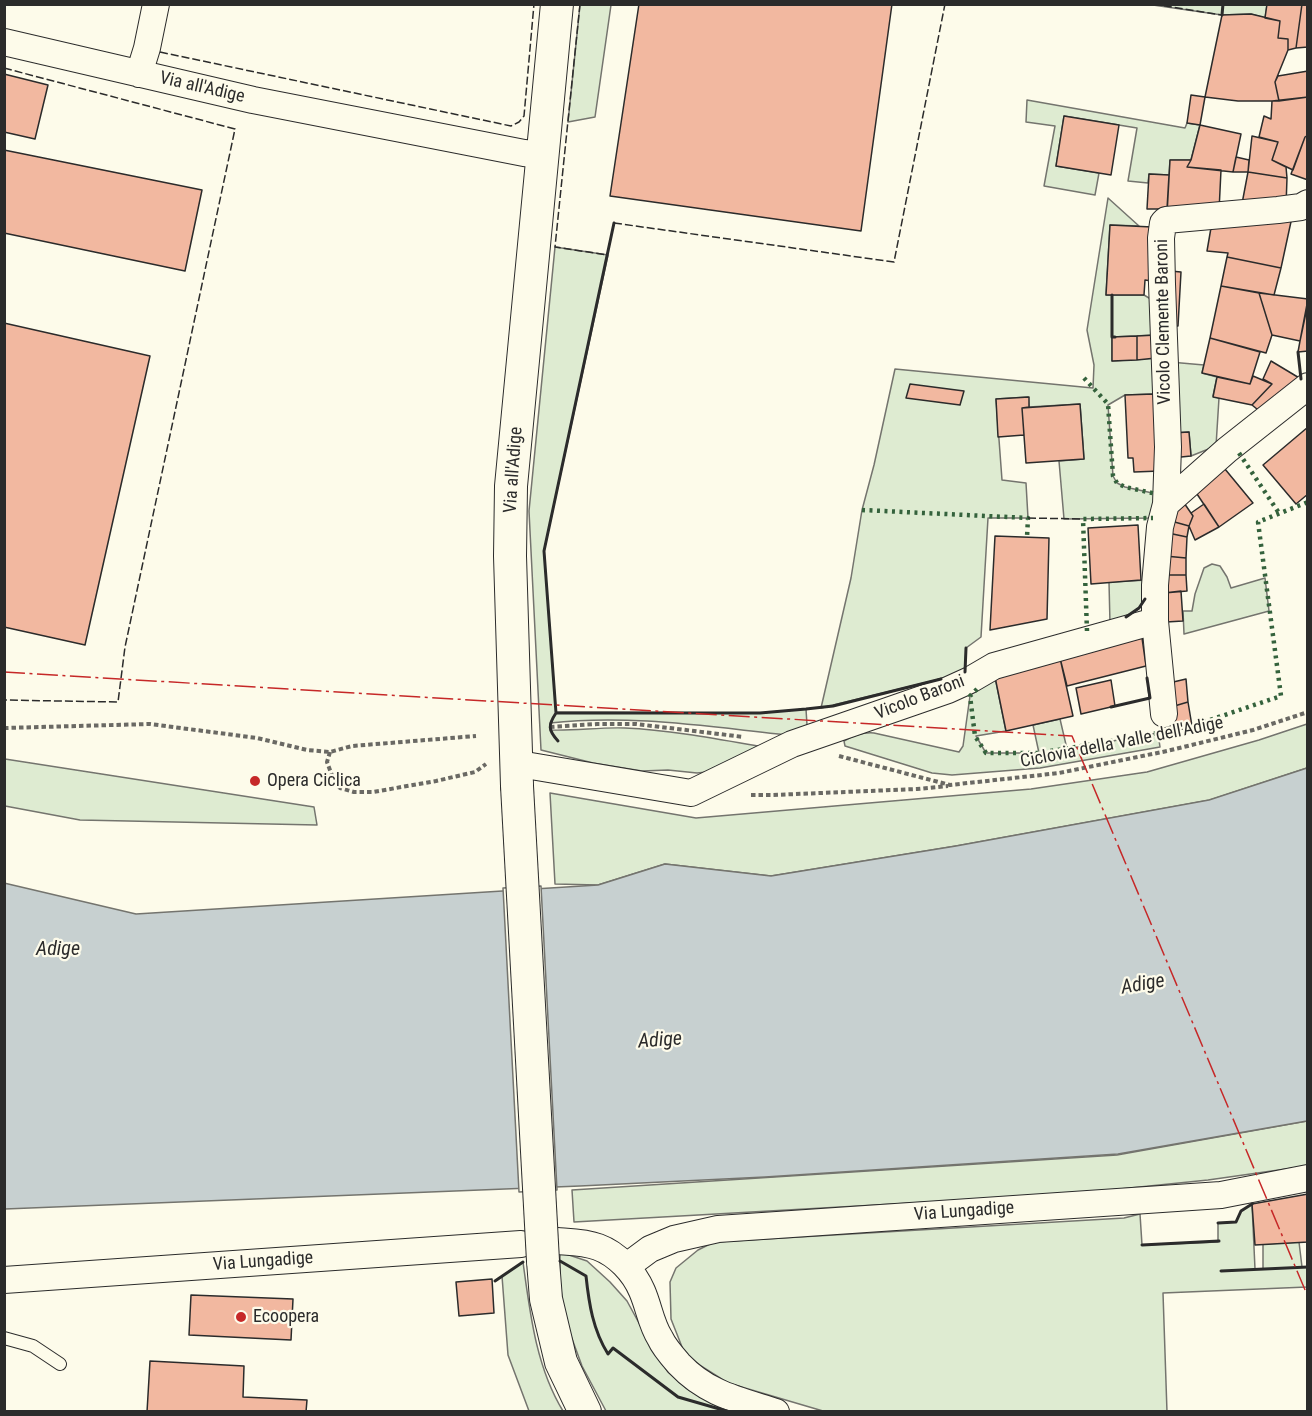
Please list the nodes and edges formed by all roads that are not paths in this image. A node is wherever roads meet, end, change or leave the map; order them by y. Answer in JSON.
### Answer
{"nodes":[{"id":1,"x":156,"y":4,"type":"edge"},
{"id":2,"x":557,"y":4,"type":"edge"},
{"id":3,"x":4,"y":42,"type":"edge"},
{"id":4,"x":139,"y":74,"type":"junction"},
{"id":5,"x":543,"y":155,"type":"junction"},
{"id":6,"x":1308,"y":203,"type":"edge"},
{"id":7,"x":1308,"y":386,"type":"edge"},
{"id":8,"x":1227,"y":450,"type":"junction"},
{"id":9,"x":1167,"y":461,"type":"junction"},
{"id":10,"x":1166,"y":504,"type":"junction"},
{"id":11,"x":1155,"y":621,"type":"junction"},
{"id":12,"x":1164,"y":714,"type":"dead end"},
{"id":13,"x":517,"y":776,"type":"junction"},
{"id":14,"x":1308,"y":1178,"type":"edge"},
{"id":15,"x":540,"y":1249,"type":"junction"},
{"id":16,"x":627,"y":1266,"type":"junction"},
{"id":17,"x":4,"y":1280,"type":"edge"},
{"id":18,"x":4,"y":1338,"type":"edge"},
{"id":19,"x":60,"y":1364,"type":"dead end"},
{"id":20,"x":585,"y":1412,"type":"edge"},
{"id":21,"x":776,"y":1412,"type":"edge"}],
"edges":[{"from":1,"to":4,"type":"street"},
{"from":2,"to":5,"type":"street","name":"Via all'Adige"},
{"from":3,"to":4,"type":"street","name":"Via all'Adige"},
{"from":4,"to":5,"type":"street","name":"Via all'Adige"},
{"from":5,"to":13,"type":"street","name":"Via all'Adige"},
{"from":6,"to":9,"type":"street","name":"Vicolo Clemente Baroni"},
{"from":7,"to":8,"type":"street"},
{"from":8,"to":9,"type":"street"},
{"from":8,"to":10,"type":"street"},
{"from":9,"to":10,"type":"street","name":"Vicolo Clemente Baroni"},
{"from":10,"to":11,"type":"street","name":"Vicolo Clemente Baroni"},
{"from":11,"to":12,"type":"street","name":"Vicolo Clemente Baroni"},
{"from":11,"to":13,"type":"street","name":"Vicolo Baroni"},
{"from":13,"to":15,"type":"street","name":"Via all'Adige","bridge":true},
{"from":14,"to":16,"type":"street","name":"Via Lungadige"},
{"from":15,"to":16,"type":"street","name":"Via Lungadige"},
{"from":15,"to":17,"type":"street","name":"Via Lungadige"},
{"from":15,"to":20,"type":"street","name":"Via all'Adige"},
{"from":16,"to":21,"type":"street"},
{"from":18,"to":19,"type":"lane"}]}
